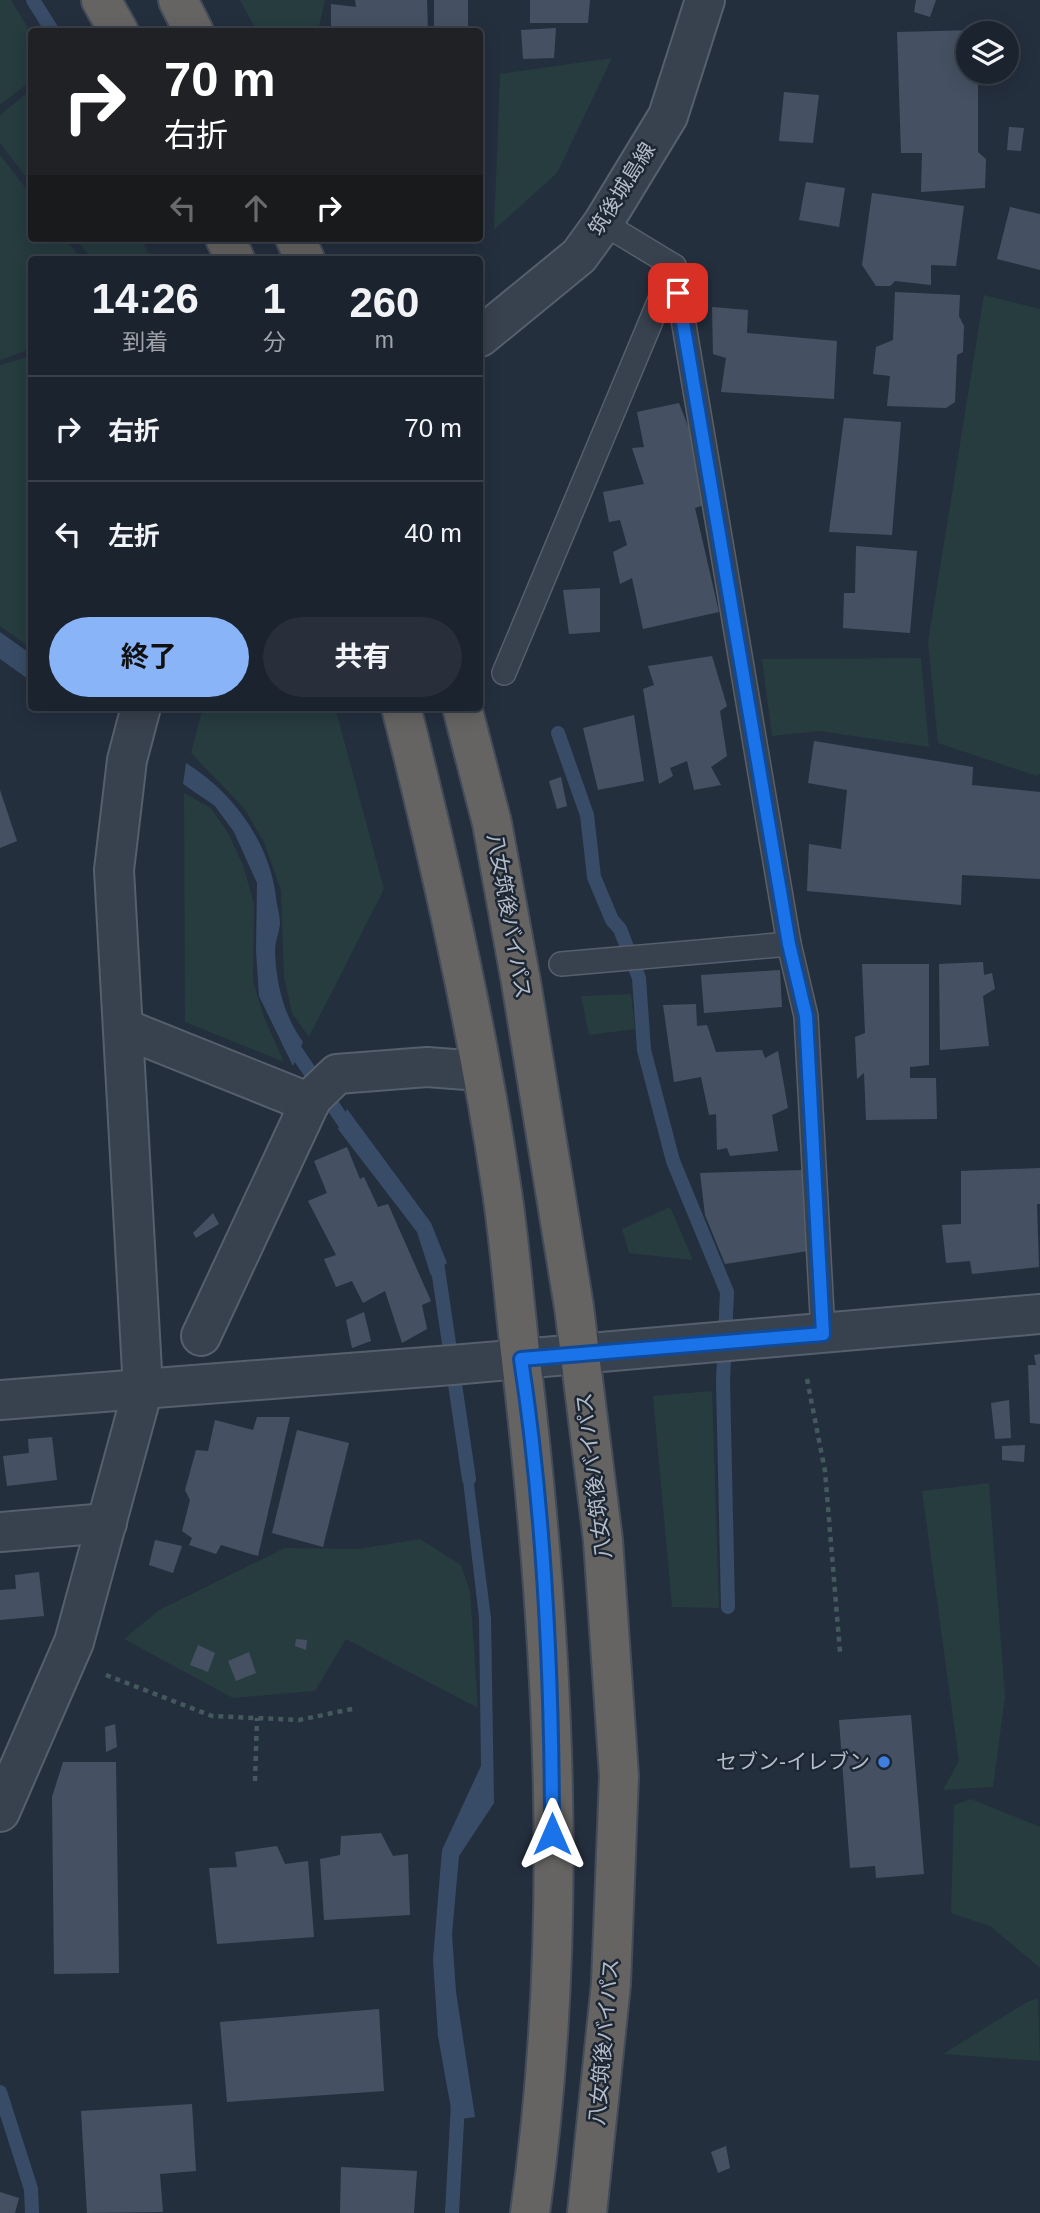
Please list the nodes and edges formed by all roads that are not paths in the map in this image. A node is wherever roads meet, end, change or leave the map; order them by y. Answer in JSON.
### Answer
{"nodes":[{"id":1,"x":102,"y":0,"type":"edge"},
{"id":2,"x":178,"y":0,"type":"edge"},
{"id":3,"x":705,"y":0,"type":"edge"},
{"id":4,"x":117,"y":28,"type":"edge"},
{"id":5,"x":192,"y":28,"type":"edge"},
{"id":6,"x":603,"y":223,"type":"junction"},
{"id":7,"x":674,"y":266,"type":"junction"},
{"id":8,"x":483,"y":335,"type":"edge"},
{"id":9,"x":504,"y":673,"type":"dead end"},
{"id":10,"x":140,"y":711,"type":"edge"},
{"id":11,"x":402,"y":711,"type":"edge"},
{"id":12,"x":463,"y":711,"type":"edge"},
{"id":13,"x":789,"y":944,"type":"junction"},
{"id":14,"x":561,"y":964,"type":"dead end"},
{"id":15,"x":123,"y":1028,"type":"junction"},
{"id":16,"x":480,"y":1071,"type":"junction"},
{"id":17,"x":310,"y":1103,"type":"junction"},
{"id":18,"x":1040,"y":1314,"type":"edge"},
{"id":19,"x":811,"y":1335,"type":"junction"},
{"id":20,"x":201,"y":1336,"type":"dead end"},
{"id":21,"x":578,"y":1355,"type":"junction"},
{"id":22,"x":521,"y":1359,"type":"junction"},
{"id":23,"x":143,"y":1389,"type":"junction"},
{"id":24,"x":0,"y":1400,"type":"edge"},
{"id":25,"x":107,"y":1523,"type":"junction"},
{"id":26,"x":0,"y":1532,"type":"edge"},
{"id":27,"x":0,"y":1812,"type":"edge"},
{"id":28,"x":530,"y":2213,"type":"edge"},
{"id":29,"x":587,"y":2213,"type":"edge"}],
"edges":[{"from":1,"to":4,"type":"highway"},
{"from":2,"to":5,"type":"highway"},
{"from":3,"to":6,"type":"street","name":"筑後城島線"},
{"from":6,"to":7,"type":"lane"},
{"from":6,"to":8,"type":"street","name":"筑後城島線"},
{"from":7,"to":9,"type":"lane"},
{"from":7,"to":13,"type":"lane"},
{"from":10,"to":15,"type":"street"},
{"from":11,"to":16,"type":"highway"},
{"from":12,"to":21,"type":"highway","name":"八女筑後バイパス"},
{"from":13,"to":14,"type":"lane"},
{"from":13,"to":19,"type":"lane"},
{"from":15,"to":17,"type":"street"},
{"from":15,"to":23,"type":"street"},
{"from":16,"to":17,"type":"street"},
{"from":16,"to":22,"type":"highway"},
{"from":17,"to":20,"type":"street"},
{"from":18,"to":19,"type":"street"},
{"from":19,"to":21,"type":"street"},
{"from":21,"to":22,"type":"street"},
{"from":21,"to":29,"type":"highway","name":"八女筑後バイパス"},
{"from":22,"to":23,"type":"street"},
{"from":22,"to":28,"type":"highway"},
{"from":23,"to":24,"type":"street"},
{"from":23,"to":25,"type":"street"},
{"from":25,"to":26,"type":"street"},
{"from":25,"to":27,"type":"street"}]}
